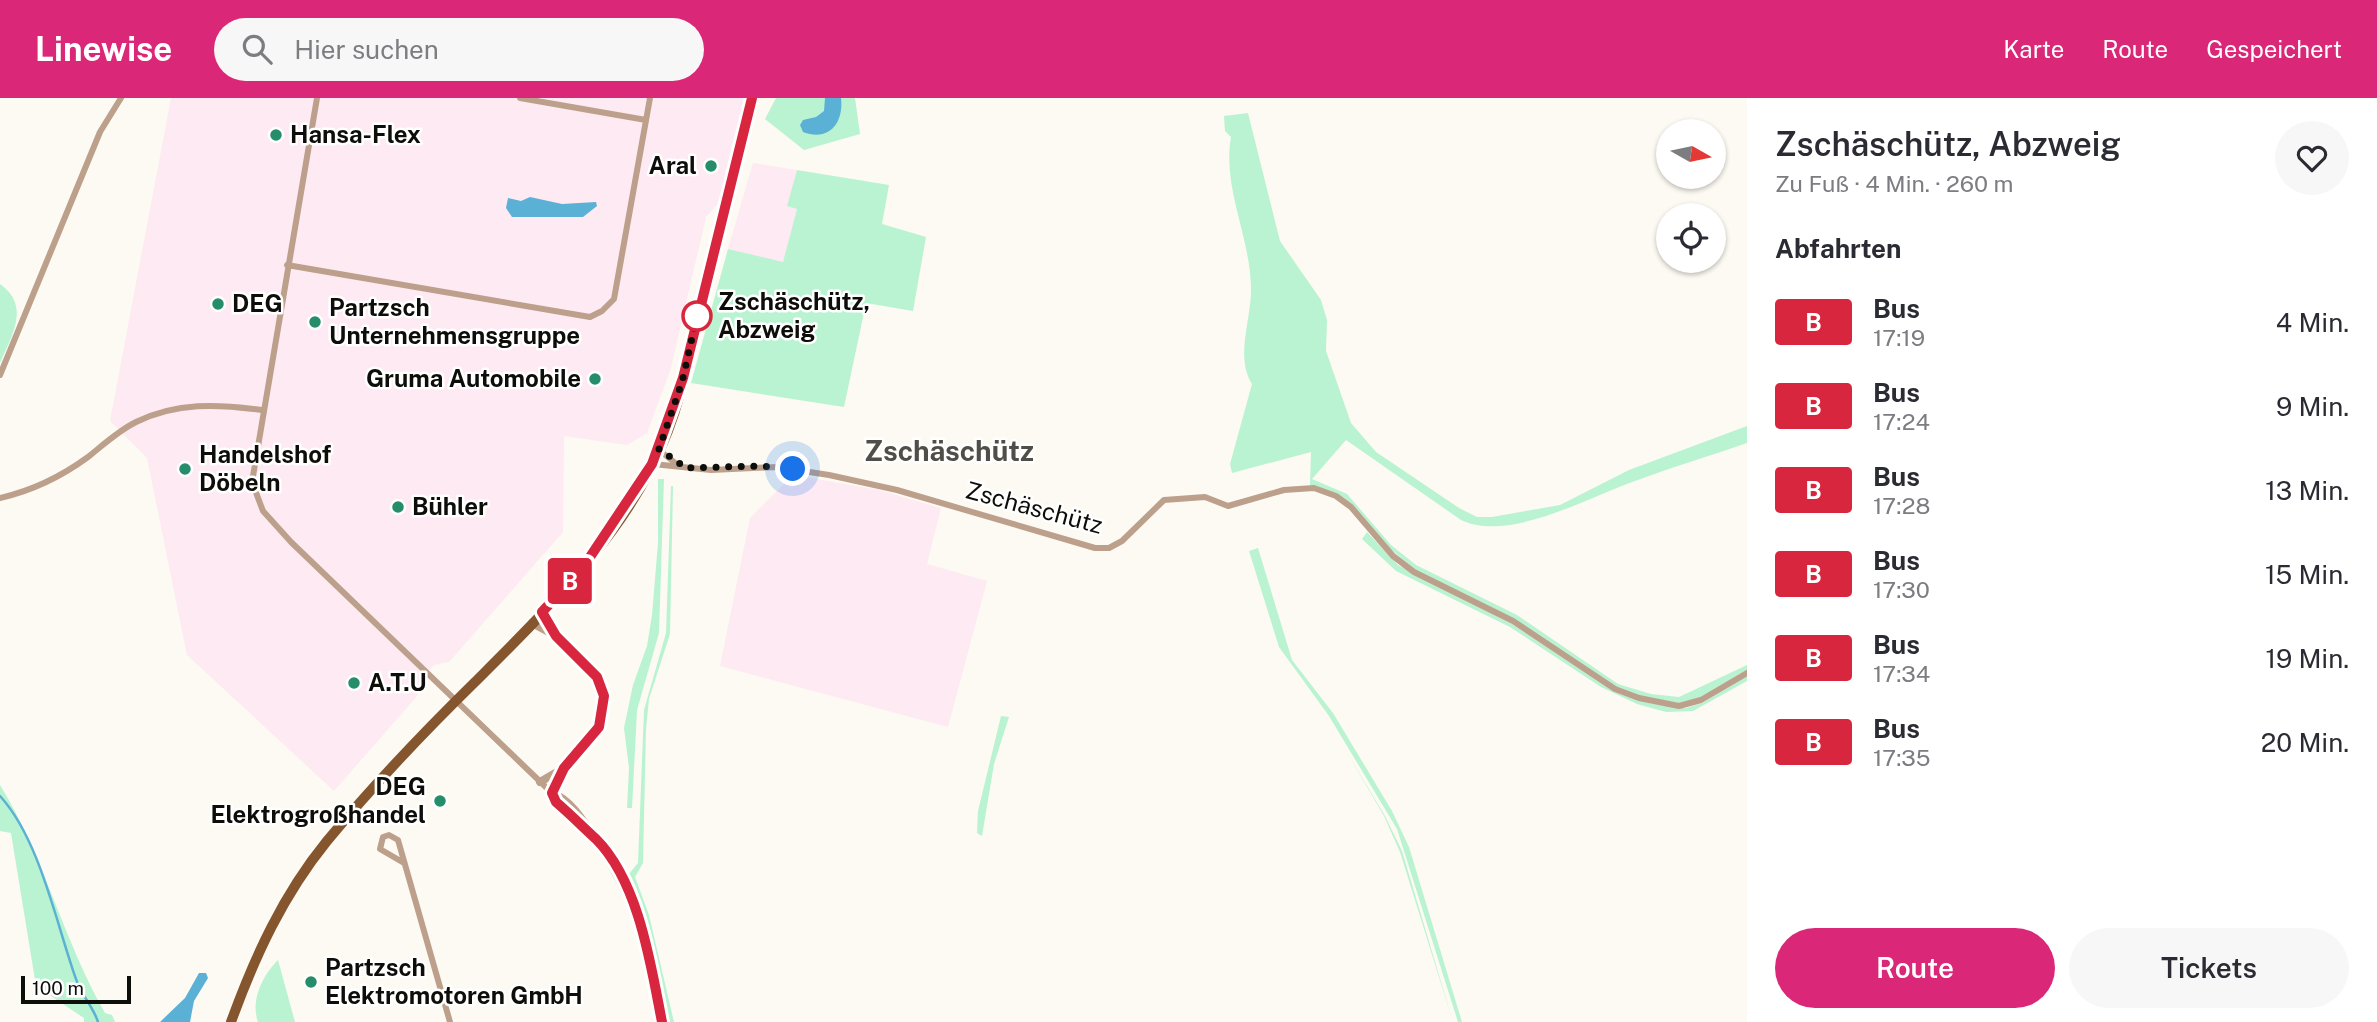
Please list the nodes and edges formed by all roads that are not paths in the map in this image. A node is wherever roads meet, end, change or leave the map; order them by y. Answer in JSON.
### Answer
{"nodes":[{"id":1,"x":121,"y":98,"type":"edge"},
{"id":2,"x":317,"y":98,"type":"edge"},
{"id":3,"x":520,"y":98,"type":"edge"},
{"id":4,"x":650,"y":98,"type":"edge"},
{"id":5,"x":752,"y":98,"type":"edge"},
{"id":6,"x":646,"y":120,"type":"junction"},
{"id":7,"x":287,"y":265,"type":"junction"},
{"id":8,"x":0,"y":375,"type":"edge"},
{"id":9,"x":262,"y":410,"type":"junction"},
{"id":10,"x":659,"y":449,"type":"junction"},
{"id":11,"x":652,"y":464,"type":"junction"},
{"id":12,"x":679,"y":466,"type":"junction"},
{"id":13,"x":0,"y":498,"type":"edge"},
{"id":14,"x":542,"y":612,"type":"junction"},
{"id":15,"x":532,"y":623,"type":"junction"},
{"id":16,"x":556,"y":636,"type":"junction"},
{"id":17,"x":1747,"y":673,"type":"edge"},
{"id":18,"x":564,"y":768,"type":"junction"},
{"id":19,"x":540,"y":782,"type":"junction"},
{"id":20,"x":552,"y":793,"type":"junction"},
{"id":21,"x":404,"y":863,"type":"junction"},
{"id":22,"x":232,"y":1022,"type":"edge"},
{"id":23,"x":450,"y":1022,"type":"edge"},
{"id":24,"x":662,"y":1022,"type":"edge"}],
"edges":[{"from":1,"to":8,"type":"street"},
{"from":2,"to":7,"type":"street"},
{"from":3,"to":6,"type":"street"},
{"from":4,"to":6,"type":"street"},
{"from":5,"to":10,"type":"main road"},
{"from":6,"to":7,"type":"street"},
{"from":7,"to":9,"type":"street"},
{"from":9,"to":13,"type":"street"},
{"from":9,"to":19,"type":"street"},
{"from":10,"to":11,"type":"main road"},
{"from":10,"to":12,"type":"street"},
{"from":11,"to":12,"type":"street","name":"Zschäschütz"},
{"from":11,"to":14,"type":"main road"},
{"from":12,"to":17,"type":"street","name":"Zschäschütz"},
{"from":14,"to":15,"type":"main road"},
{"from":14,"to":16,"type":"street"},
{"from":15,"to":16,"type":"street"},
{"from":15,"to":22,"type":"main road"},
{"from":16,"to":18,"type":"street"},
{"from":18,"to":19,"type":"street"},
{"from":18,"to":20,"type":"street"},
{"from":19,"to":20,"type":"street"},
{"from":20,"to":24,"type":"street"},
{"from":21,"to":21,"type":"street"},
{"from":21,"to":23,"type":"street"}]}
